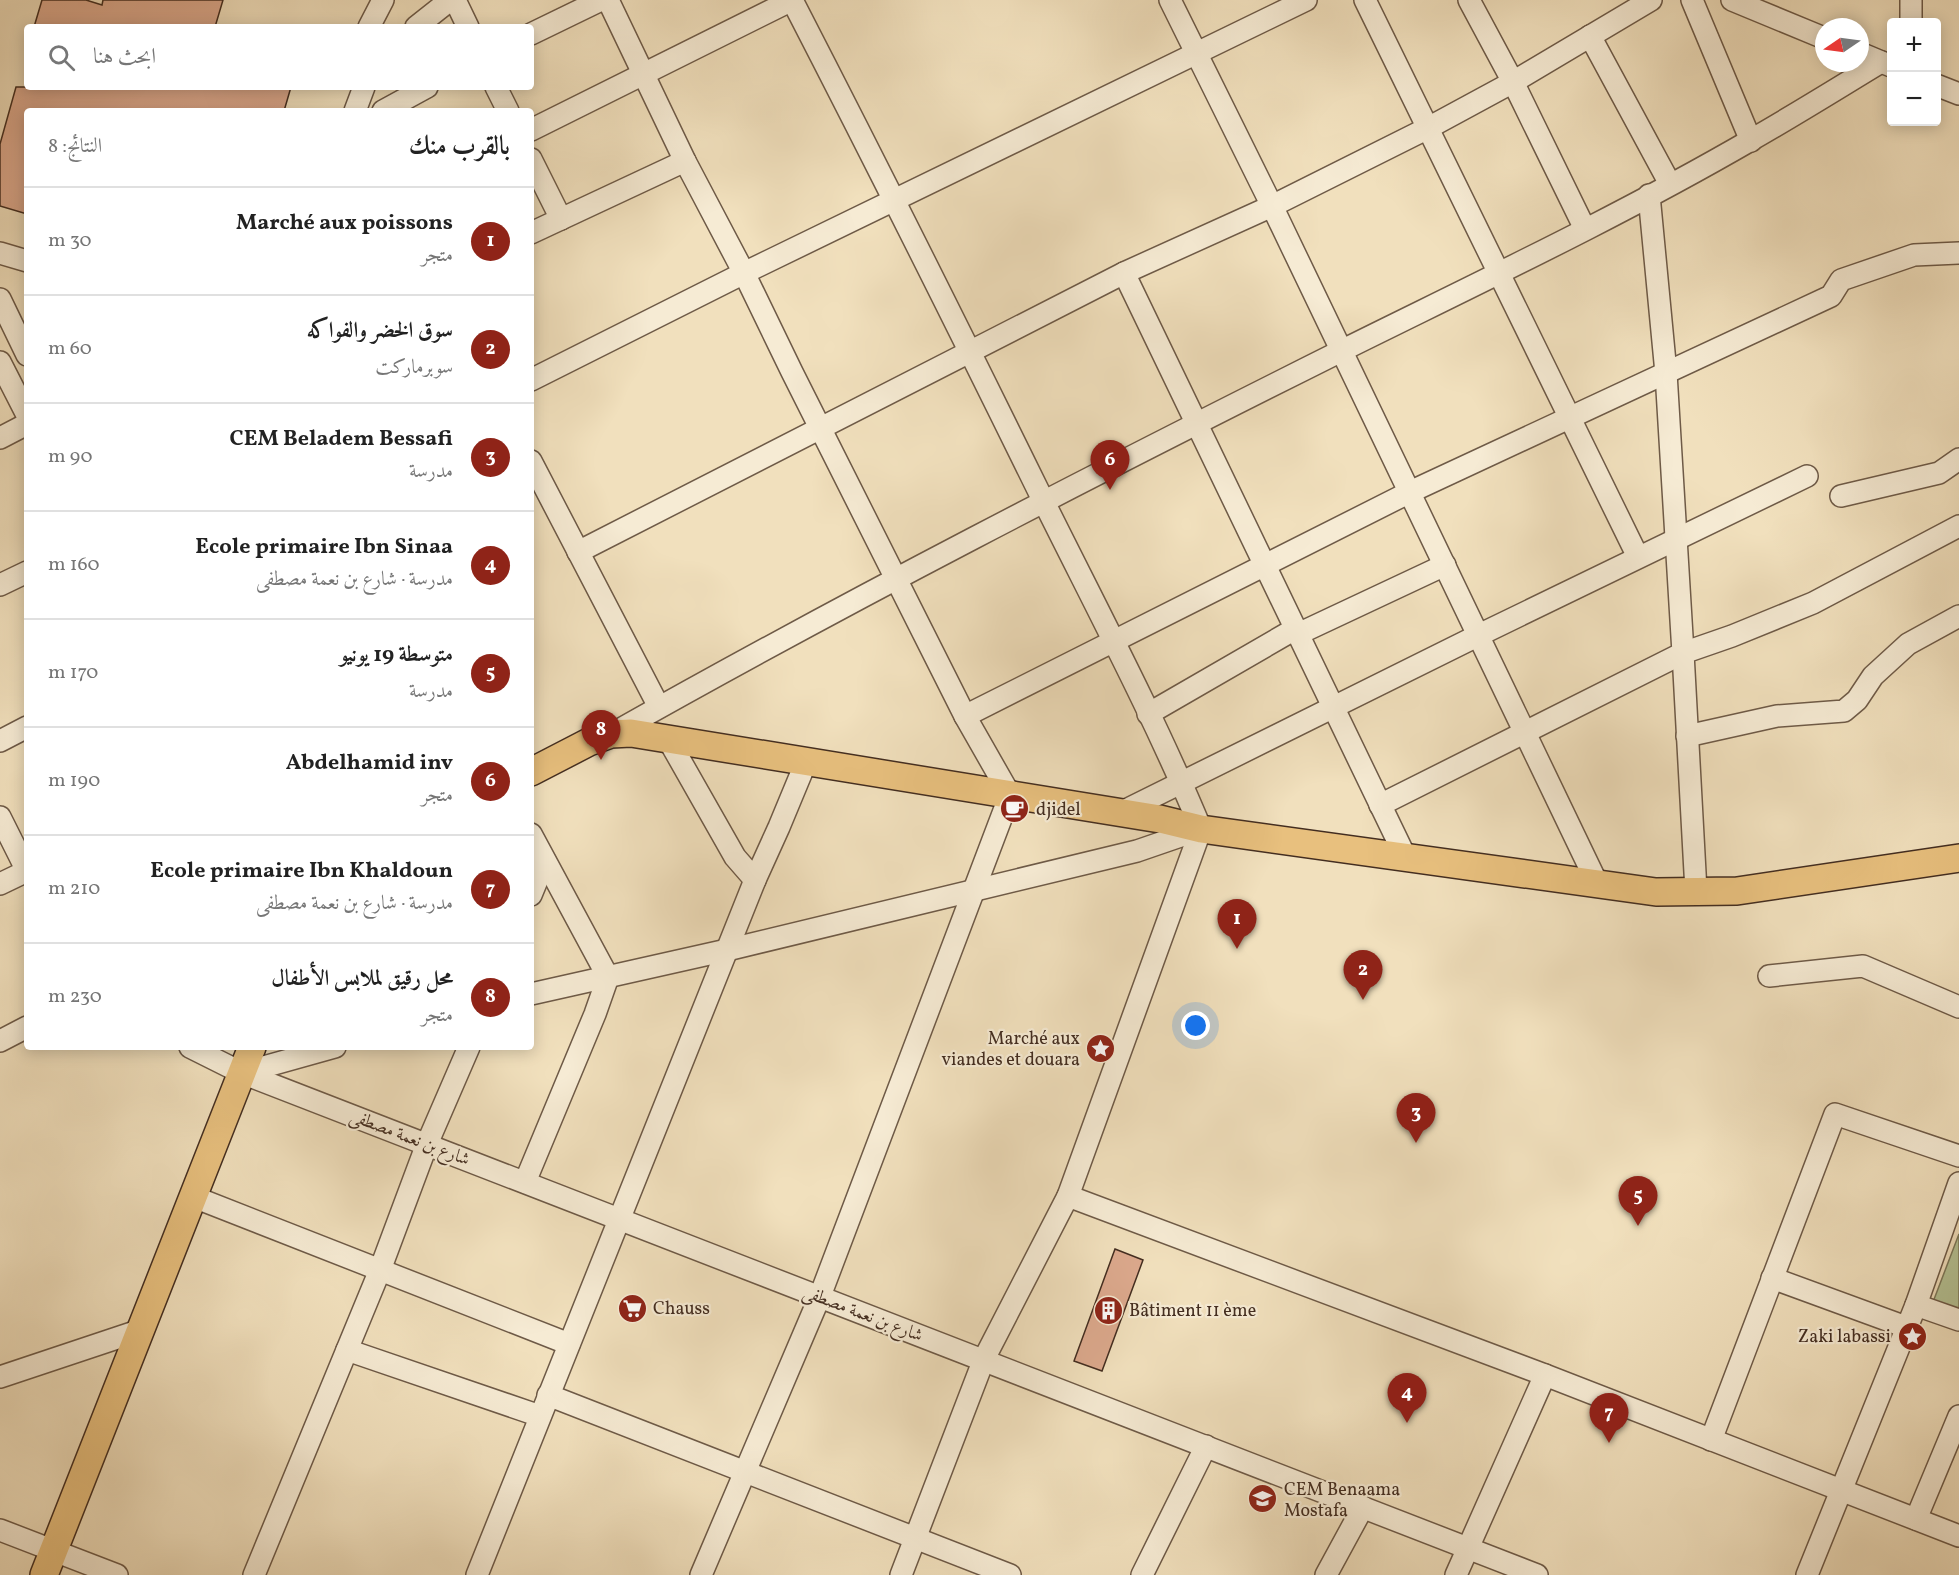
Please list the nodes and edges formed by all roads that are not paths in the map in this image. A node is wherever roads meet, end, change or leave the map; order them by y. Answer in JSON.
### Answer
{"nodes":[{"id":1,"x":383,"y":0,"type":"edge"},
{"id":2,"x":450,"y":0,"type":"edge"},
{"id":3,"x":455,"y":0,"type":"edge"},
{"id":4,"x":601,"y":0,"type":"edge"},
{"id":5,"x":608,"y":0,"type":"edge"},
{"id":6,"x":792,"y":0,"type":"edge"},
{"id":7,"x":1170,"y":0,"type":"edge"},
{"id":8,"x":1306,"y":0,"type":"edge"},
{"id":9,"x":1365,"y":0,"type":"edge"},
{"id":10,"x":1469,"y":0,"type":"edge"},
{"id":11,"x":1651,"y":0,"type":"edge"},
{"id":12,"x":1692,"y":0,"type":"edge"},
{"id":13,"x":1731,"y":0,"type":"edge"},
{"id":14,"x":1911,"y":0,"type":"edge"},
{"id":15,"x":1911,"y":18,"type":"edge"},
{"id":16,"x":371,"y":24,"type":"edge"},
{"id":17,"x":420,"y":24,"type":"edge"},
{"id":18,"x":467,"y":24,"type":"edge"},
{"id":19,"x":534,"y":33,"type":"edge"},
{"id":20,"x":1815,"y":34,"type":"edge"},
{"id":21,"x":1590,"y":36,"type":"junction"},
{"id":22,"x":1197,"y":54,"type":"junction"},
{"id":23,"x":1869,"y":57,"type":"edge"},
{"id":24,"x":1886,"y":64,"type":"edge"},
{"id":25,"x":645,"y":74,"type":"junction"},
{"id":26,"x":1513,"y":82,"type":"junction"},
{"id":27,"x":1941,"y":87,"type":"edge"},
{"id":28,"x":362,"y":90,"type":"edge"},
{"id":29,"x":363,"y":90,"type":"edge"},
{"id":30,"x":422,"y":90,"type":"edge"},
{"id":31,"x":498,"y":90,"type":"edge"},
{"id":32,"x":1959,"y":94,"type":"edge"},
{"id":33,"x":356,"y":108,"type":"edge"},
{"id":34,"x":366,"y":108,"type":"edge"},
{"id":35,"x":389,"y":108,"type":"edge"},
{"id":36,"x":506,"y":108,"type":"edge"},
{"id":37,"x":1428,"y":128,"type":"junction"},
{"id":38,"x":534,"y":129,"type":"edge"},
{"id":39,"x":1751,"y":141,"type":"junction"},
{"id":40,"x":685,"y":161,"type":"junction"},
{"id":41,"x":534,"y":165,"type":"edge"},
{"id":42,"x":1670,"y":184,"type":"junction"},
{"id":43,"x":1648,"y":195,"type":"junction"},
{"id":44,"x":894,"y":201,"type":"junction"},
{"id":45,"x":1272,"y":206,"type":"junction"},
{"id":46,"x":561,"y":219,"type":"junction"},
{"id":47,"x":1585,"y":229,"type":"junction"},
{"id":48,"x":534,"y":232,"type":"edge"},
{"id":49,"x":0,"y":253,"type":"edge"},
{"id":50,"x":1959,"y":253,"type":"edge"},
{"id":51,"x":24,"y":260,"type":"edge"},
{"id":52,"x":744,"y":273,"type":"junction"},
{"id":53,"x":1124,"y":273,"type":"junction"},
{"id":54,"x":1500,"y":274,"type":"junction"},
{"id":55,"x":0,"y":299,"type":"edge"},
{"id":56,"x":24,"y":349,"type":"edge"},
{"id":57,"x":1342,"y":351,"type":"junction"},
{"id":58,"x":970,"y":353,"type":"junction"},
{"id":59,"x":0,"y":362,"type":"edge"},
{"id":60,"x":1666,"y":373,"type":"junction"},
{"id":61,"x":534,"y":378,"type":"edge"},
{"id":62,"x":24,"y":409,"type":"edge"},
{"id":63,"x":1570,"y":417,"type":"junction"},
{"id":64,"x":1197,"y":424,"type":"junction"},
{"id":65,"x":24,"y":426,"type":"edge"},
{"id":66,"x":819,"y":427,"type":"junction"},
{"id":67,"x":0,"y":438,"type":"edge"},
{"id":68,"x":1959,"y":459,"type":"edge"},
{"id":69,"x":534,"y":467,"type":"edge"},
{"id":70,"x":1807,"y":476,"type":"dead end"},
{"id":71,"x":1410,"y":492,"type":"junction"},
{"id":72,"x":1841,"y":496,"type":"dead end"},
{"id":73,"x":1045,"y":503,"type":"junction"},
{"id":74,"x":1959,"y":526,"type":"edge"},
{"id":75,"x":1676,"y":539,"type":"junction"},
{"id":76,"x":578,"y":552,"type":"junction"},
{"id":77,"x":1638,"y":557,"type":"junction"},
{"id":78,"x":1445,"y":565,"type":"junction"},
{"id":79,"x":1265,"y":566,"type":"junction"},
{"id":80,"x":24,"y":573,"type":"edge"},
{"id":81,"x":896,"y":580,"type":"junction"},
{"id":82,"x":0,"y":585,"type":"edge"},
{"id":83,"x":1959,"y":616,"type":"edge"},
{"id":84,"x":1297,"y":631,"type":"junction"},
{"id":85,"x":1479,"y":635,"type":"junction"},
{"id":86,"x":1114,"y":642,"type":"junction"},
{"id":87,"x":1683,"y":653,"type":"junction"},
{"id":88,"x":659,"y":707,"type":"junction"},
{"id":89,"x":1333,"y":707,"type":"junction"},
{"id":90,"x":1148,"y":714,"type":"junction"},
{"id":91,"x":965,"y":716,"type":"junction"},
{"id":92,"x":24,"y":729,"type":"edge"},
{"id":93,"x":1526,"y":732,"type":"junction"},
{"id":94,"x":611,"y":734,"type":"junction"},
{"id":95,"x":1688,"y":736,"type":"junction"},
{"id":96,"x":668,"y":739,"type":"junction"},
{"id":97,"x":0,"y":741,"type":"edge"},
{"id":98,"x":806,"y":762,"type":"junction"},
{"id":99,"x":534,"y":770,"type":"edge"},
{"id":100,"x":1181,"y":782,"type":"junction"},
{"id":101,"x":1010,"y":795,"type":"junction"},
{"id":102,"x":1380,"y":805,"type":"junction"},
{"id":103,"x":1120,"y":813,"type":"junction"},
{"id":104,"x":0,"y":817,"type":"edge"},
{"id":105,"x":1201,"y":829,"type":"junction"},
{"id":106,"x":534,"y":840,"type":"edge"},
{"id":107,"x":1405,"y":856,"type":"junction"},
{"id":108,"x":1959,"y":858,"type":"edge"},
{"id":109,"x":545,"y":861,"type":"junction"},
{"id":110,"x":24,"y":865,"type":"edge"},
{"id":111,"x":24,"y":872,"type":"edge"},
{"id":112,"x":755,"y":880,"type":"junction"},
{"id":113,"x":0,"y":884,"type":"edge"},
{"id":114,"x":1598,"y":885,"type":"junction"},
{"id":115,"x":534,"y":888,"type":"edge"},
{"id":116,"x":974,"y":891,"type":"junction"},
{"id":117,"x":1696,"y":891,"type":"junction"},
{"id":118,"x":727,"y":950,"type":"junction"},
{"id":119,"x":1769,"y":976,"type":"dead end"},
{"id":120,"x":608,"y":977,"type":"junction"},
{"id":121,"x":534,"y":993,"type":"edge"},
{"id":122,"x":1959,"y":1007,"type":"edge"},
{"id":123,"x":24,"y":1029,"type":"edge"},
{"id":124,"x":0,"y":1041,"type":"edge"},
{"id":125,"x":196,"y":1050,"type":"edge"},
{"id":126,"x":251,"y":1050,"type":"edge"},
{"id":127,"x":324,"y":1050,"type":"edge"},
{"id":128,"x":468,"y":1050,"type":"edge"},
{"id":129,"x":242,"y":1073,"type":"junction"},
{"id":130,"x":428,"y":1144,"type":"junction"},
{"id":131,"x":1959,"y":1156,"type":"edge"},
{"id":132,"x":525,"y":1182,"type":"junction"},
{"id":133,"x":1959,"y":1183,"type":"edge"},
{"id":134,"x":1068,"y":1196,"type":"junction"},
{"id":135,"x":194,"y":1197,"type":"junction"},
{"id":136,"x":620,"y":1219,"type":"junction"},
{"id":137,"x":380,"y":1270,"type":"junction"},
{"id":138,"x":1772,"y":1278,"type":"junction"},
{"id":139,"x":820,"y":1296,"type":"junction"},
{"id":140,"x":1916,"y":1305,"type":"junction"},
{"id":141,"x":1959,"y":1320,"type":"edge"},
{"id":142,"x":1906,"y":1326,"type":"junction"},
{"id":143,"x":141,"y":1330,"type":"junction"},
{"id":144,"x":569,"y":1344,"type":"junction"},
{"id":145,"x":347,"y":1350,"type":"junction"},
{"id":146,"x":984,"y":1359,"type":"junction"},
{"id":147,"x":1545,"y":1375,"type":"junction"},
{"id":148,"x":0,"y":1377,"type":"edge"},
{"id":149,"x":548,"y":1395,"type":"junction"},
{"id":150,"x":540,"y":1416,"type":"junction"},
{"id":151,"x":1959,"y":1416,"type":"edge"},
{"id":152,"x":1711,"y":1440,"type":"junction"},
{"id":153,"x":1206,"y":1446,"type":"junction"},
{"id":154,"x":745,"y":1472,"type":"junction"},
{"id":155,"x":1842,"y":1490,"type":"junction"},
{"id":156,"x":1363,"y":1507,"type":"junction"},
{"id":157,"x":1916,"y":1519,"type":"junction"},
{"id":158,"x":0,"y":1530,"type":"edge"},
{"id":159,"x":1959,"y":1536,"type":"edge"},
{"id":160,"x":915,"y":1539,"type":"junction"},
{"id":161,"x":1468,"y":1548,"type":"junction"},
{"id":162,"x":49,"y":1563,"type":"edge"},
{"id":163,"x":117,"y":1575,"type":"edge"},
{"id":164,"x":254,"y":1575,"type":"edge"},
{"id":165,"x":477,"y":1575,"type":"edge"},
{"id":166,"x":701,"y":1575,"type":"edge"},
{"id":167,"x":901,"y":1575,"type":"edge"},
{"id":168,"x":1010,"y":1575,"type":"edge"},
{"id":169,"x":1142,"y":1575,"type":"edge"},
{"id":170,"x":1326,"y":1575,"type":"edge"},
{"id":171,"x":1456,"y":1575,"type":"edge"},
{"id":172,"x":1537,"y":1575,"type":"edge"},
{"id":173,"x":1807,"y":1575,"type":"edge"}],
"edges":[{"from":1,"to":16,"type":"street"},
{"from":2,"to":17,"type":"street"},
{"from":3,"to":18,"type":"street"},
{"from":4,"to":19,"type":"street"},
{"from":5,"to":25,"type":"street"},
{"from":6,"to":25,"type":"street"},
{"from":6,"to":44,"type":"street"},
{"from":7,"to":22,"type":"street"},
{"from":8,"to":22,"type":"street"},
{"from":9,"to":37,"type":"street"},
{"from":10,"to":26,"type":"street"},
{"from":11,"to":21,"type":"street"},
{"from":12,"to":39,"type":"street"},
{"from":13,"to":20,"type":"street"},
{"from":14,"to":15,"type":"street"},
{"from":21,"to":26,"type":"street"},
{"from":21,"to":42,"type":"street"},
{"from":22,"to":44,"type":"street"},
{"from":22,"to":45,"type":"street"},
{"from":23,"to":24,"type":"street"},
{"from":24,"to":39,"type":"street"},
{"from":25,"to":38,"type":"street"},
{"from":25,"to":40,"type":"street"},
{"from":26,"to":37,"type":"street"},
{"from":26,"to":47,"type":"street"},
{"from":27,"to":32,"type":"street"},
{"from":28,"to":33,"type":"street"},
{"from":29,"to":34,"type":"street"},
{"from":30,"to":35,"type":"street"},
{"from":31,"to":36,"type":"street"},
{"from":37,"to":45,"type":"street"},
{"from":37,"to":54,"type":"street"},
{"from":39,"to":42,"type":"street"},
{"from":40,"to":46,"type":"street"},
{"from":40,"to":52,"type":"street"},
{"from":41,"to":46,"type":"street"},
{"from":42,"to":43,"type":"street"},
{"from":43,"to":47,"type":"street"},
{"from":43,"to":60,"type":"street"},
{"from":44,"to":52,"type":"street"},
{"from":44,"to":58,"type":"street"},
{"from":45,"to":53,"type":"street"},
{"from":45,"to":57,"type":"street"},
{"from":46,"to":48,"type":"street"},
{"from":47,"to":54,"type":"street"},
{"from":49,"to":51,"type":"street"},
{"from":50,"to":60,"type":"street"},
{"from":52,"to":61,"type":"street"},
{"from":52,"to":66,"type":"street"},
{"from":53,"to":58,"type":"street"},
{"from":53,"to":64,"type":"street"},
{"from":54,"to":57,"type":"street"},
{"from":54,"to":63,"type":"street"},
{"from":55,"to":56,"type":"street"},
{"from":57,"to":64,"type":"street"},
{"from":57,"to":71,"type":"street"},
{"from":58,"to":66,"type":"street"},
{"from":58,"to":73,"type":"street"},
{"from":59,"to":62,"type":"street"},
{"from":60,"to":63,"type":"street"},
{"from":60,"to":75,"type":"street"},
{"from":63,"to":71,"type":"street"},
{"from":63,"to":77,"type":"street"},
{"from":64,"to":73,"type":"street"},
{"from":64,"to":79,"type":"street"},
{"from":65,"to":67,"type":"street"},
{"from":66,"to":76,"type":"street"},
{"from":66,"to":81,"type":"street"},
{"from":68,"to":72,"type":"street"},
{"from":69,"to":76,"type":"street"},
{"from":70,"to":75,"type":"street"},
{"from":71,"to":78,"type":"street"},
{"from":71,"to":79,"type":"street"},
{"from":73,"to":81,"type":"street"},
{"from":73,"to":86,"type":"street"},
{"from":74,"to":87,"type":"street"},
{"from":75,"to":77,"type":"street"},
{"from":75,"to":87,"type":"street"},
{"from":76,"to":88,"type":"street"},
{"from":77,"to":85,"type":"street"},
{"from":78,"to":84,"type":"street"},
{"from":78,"to":85,"type":"street"},
{"from":79,"to":84,"type":"street"},
{"from":79,"to":86,"type":"street"},
{"from":80,"to":82,"type":"street"},
{"from":81,"to":88,"type":"street"},
{"from":81,"to":91,"type":"street"},
{"from":83,"to":95,"type":"street"},
{"from":84,"to":89,"type":"street"},
{"from":84,"to":90,"type":"street"},
{"from":85,"to":89,"type":"street"},
{"from":85,"to":93,"type":"street"},
{"from":86,"to":90,"type":"street"},
{"from":86,"to":91,"type":"street"},
{"from":87,"to":93,"type":"street"},
{"from":87,"to":95,"type":"street"},
{"from":88,"to":94,"type":"street"},
{"from":89,"to":100,"type":"street"},
{"from":89,"to":102,"type":"street"},
{"from":90,"to":100,"type":"street"},
{"from":91,"to":101,"type":"street"},
{"from":92,"to":97,"type":"street"},
{"from":93,"to":102,"type":"street"},
{"from":93,"to":114,"type":"street"},
{"from":94,"to":96,"type":"main road"},
{"from":94,"to":99,"type":"main road"},
{"from":95,"to":117,"type":"street"},
{"from":96,"to":98,"type":"main road"},
{"from":96,"to":112,"type":"street"},
{"from":98,"to":101,"type":"main road"},
{"from":98,"to":112,"type":"street"},
{"from":100,"to":103,"type":"street"},
{"from":100,"to":105,"type":"street"},
{"from":101,"to":103,"type":"main road"},
{"from":101,"to":116,"type":"street"},
{"from":102,"to":107,"type":"street"},
{"from":103,"to":105,"type":"main road"},
{"from":104,"to":110,"type":"street"},
{"from":105,"to":107,"type":"main road"},
{"from":105,"to":116,"type":"street"},
{"from":105,"to":134,"type":"street"},
{"from":106,"to":109,"type":"street"},
{"from":107,"to":114,"type":"main road"},
{"from":108,"to":117,"type":"main road"},
{"from":109,"to":115,"type":"street"},
{"from":109,"to":120,"type":"street"},
{"from":111,"to":113,"type":"street"},
{"from":112,"to":118,"type":"street"},
{"from":114,"to":117,"type":"main road"},
{"from":116,"to":118,"type":"street"},
{"from":116,"to":139,"type":"street"},
{"from":118,"to":120,"type":"street"},
{"from":118,"to":136,"type":"street"},
{"from":119,"to":122,"type":"street"},
{"from":120,"to":121,"type":"street"},
{"from":120,"to":132,"type":"street"},
{"from":123,"to":124,"type":"street"},
{"from":125,"to":129,"type":"street","name":"شارع بن نعمة مصطفى"},
{"from":126,"to":129,"type":"main road"},
{"from":127,"to":129,"type":"street"},
{"from":128,"to":130,"type":"street"},
{"from":129,"to":130,"type":"street","name":"شارع بن نعمة مصطفى"},
{"from":129,"to":135,"type":"main road"},
{"from":130,"to":132,"type":"street","name":"شارع بن نعمة مصطفى"},
{"from":130,"to":137,"type":"street"},
{"from":131,"to":138,"type":"street"},
{"from":132,"to":136,"type":"street","name":"شارع بن نعمة مصطفى"},
{"from":133,"to":140,"type":"street"},
{"from":134,"to":146,"type":"street"},
{"from":134,"to":147,"type":"street"},
{"from":135,"to":137,"type":"street"},
{"from":135,"to":143,"type":"main road"},
{"from":136,"to":139,"type":"street","name":"شارع بن نعمة مصطفى"},
{"from":136,"to":144,"type":"street"},
{"from":137,"to":144,"type":"street"},
{"from":137,"to":145,"type":"street"},
{"from":138,"to":142,"type":"street"},
{"from":138,"to":152,"type":"street"},
{"from":139,"to":146,"type":"street","name":"شارع بن نعمة مصطفى"},
{"from":139,"to":154,"type":"street"},
{"from":140,"to":141,"type":"street"},
{"from":140,"to":142,"type":"street"},
{"from":142,"to":155,"type":"street"},
{"from":143,"to":148,"type":"street"},
{"from":143,"to":162,"type":"main road"},
{"from":144,"to":149,"type":"street"},
{"from":145,"to":150,"type":"street"},
{"from":145,"to":164,"type":"street"},
{"from":146,"to":153,"type":"street","name":"شارع بن نعمة مصطفى"},
{"from":146,"to":160,"type":"street"},
{"from":147,"to":152,"type":"street"},
{"from":147,"to":161,"type":"street"},
{"from":149,"to":150,"type":"street"},
{"from":149,"to":154,"type":"street"},
{"from":150,"to":165,"type":"street"},
{"from":151,"to":157,"type":"street"},
{"from":152,"to":155,"type":"street"},
{"from":153,"to":156,"type":"street","name":"شارع بن نعمة مصطفى"},
{"from":153,"to":169,"type":"street"},
{"from":154,"to":160,"type":"street"},
{"from":154,"to":166,"type":"street"},
{"from":155,"to":157,"type":"street"},
{"from":155,"to":173,"type":"street"},
{"from":156,"to":161,"type":"street","name":"شارع بن نعمة مصطفى"},
{"from":156,"to":170,"type":"street"},
{"from":157,"to":159,"type":"street"},
{"from":158,"to":162,"type":"street"},
{"from":160,"to":167,"type":"street"},
{"from":160,"to":168,"type":"street"},
{"from":161,"to":171,"type":"street"},
{"from":161,"to":172,"type":"street","name":"شارع بن نعمة مصطفى"},
{"from":162,"to":163,"type":"street"}]}
